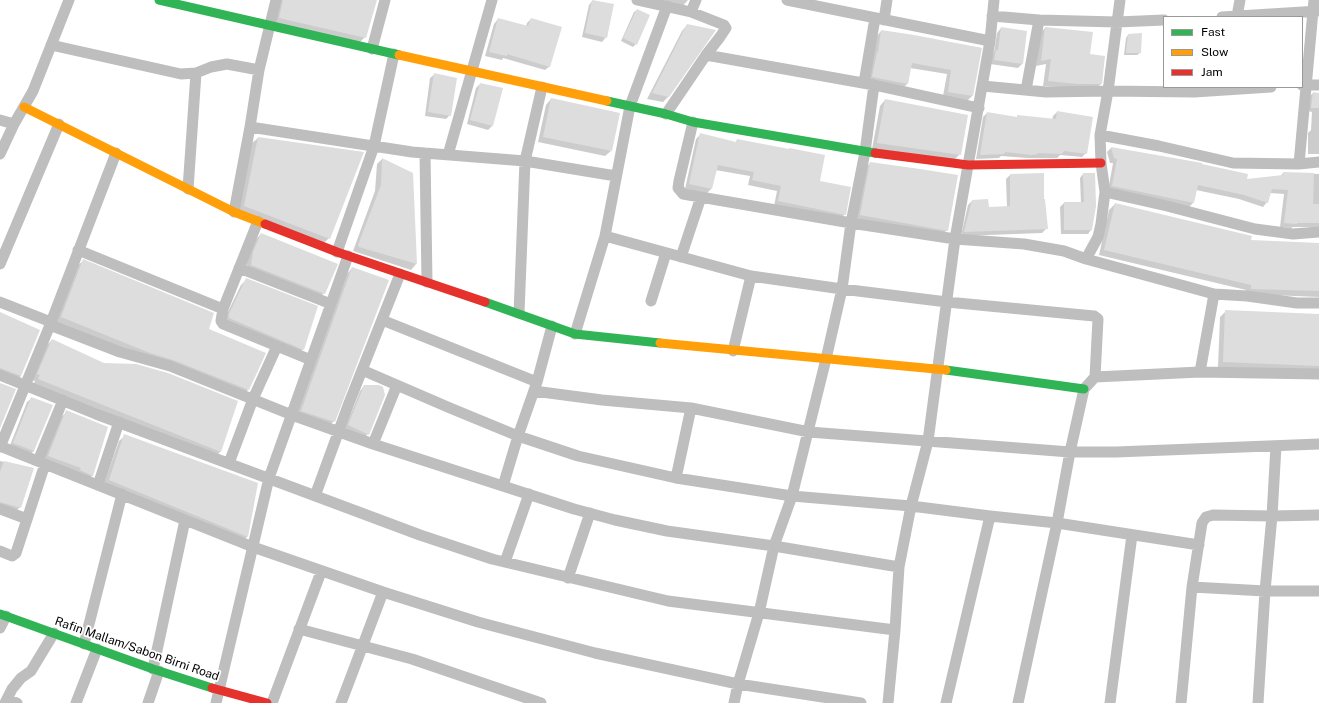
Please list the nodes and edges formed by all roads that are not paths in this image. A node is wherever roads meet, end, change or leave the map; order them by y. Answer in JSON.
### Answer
{"nodes":[{"id":1,"x":69,"y":0,"type":"edge"},
{"id":2,"x":159,"y":0,"type":"edge"},
{"id":3,"x":276,"y":0,"type":"edge"},
{"id":4,"x":385,"y":0,"type":"edge"},
{"id":5,"x":492,"y":0,"type":"edge"},
{"id":6,"x":638,"y":0,"type":"edge"},
{"id":7,"x":696,"y":0,"type":"edge"},
{"id":8,"x":787,"y":0,"type":"edge"},
{"id":9,"x":887,"y":0,"type":"edge"},
{"id":10,"x":994,"y":0,"type":"edge"},
{"id":11,"x":1120,"y":0,"type":"edge"},
{"id":12,"x":1240,"y":0,"type":"edge"},
{"id":13,"x":191,"y":4,"type":"edge"},
{"id":14,"x":667,"y":6,"type":"junction"},
{"id":15,"x":1315,"y":7,"type":"edge"},
{"id":16,"x":691,"y":12,"type":"junction"},
{"id":17,"x":992,"y":16,"type":"junction"},
{"id":18,"x":1237,"y":16,"type":"edge"},
{"id":19,"x":879,"y":19,"type":"junction"},
{"id":20,"x":1040,"y":20,"type":"junction"},
{"id":21,"x":1163,"y":20,"type":"edge"},
{"id":22,"x":1117,"y":22,"type":"junction"},
{"id":23,"x":270,"y":26,"type":"junction"},
{"id":24,"x":990,"y":41,"type":"junction"},
{"id":25,"x":51,"y":45,"type":"junction"},
{"id":26,"x":372,"y":49,"type":"junction"},
{"id":27,"x":394,"y":54,"type":"junction"},
{"id":28,"x":706,"y":55,"type":"junction"},
{"id":29,"x":259,"y":70,"type":"junction"},
{"id":30,"x":471,"y":71,"type":"junction"},
{"id":31,"x":196,"y":73,"type":"junction"},
{"id":32,"x":869,"y":84,"type":"junction"},
{"id":33,"x":1304,"y":85,"type":"edge"},
{"id":34,"x":1319,"y":85,"type":"edge"},
{"id":35,"x":983,"y":86,"type":"junction"},
{"id":36,"x":542,"y":87,"type":"junction"},
{"id":37,"x":1256,"y":88,"type":"edge"},
{"id":38,"x":1026,"y":90,"type":"junction"},
{"id":39,"x":1108,"y":91,"type":"junction"},
{"id":40,"x":630,"y":106,"type":"junction"},
{"id":41,"x":24,"y":107,"type":"junction"},
{"id":42,"x":979,"y":108,"type":"junction"},
{"id":43,"x":666,"y":114,"type":"junction"},
{"id":44,"x":0,"y":120,"type":"edge"},
{"id":45,"x":693,"y":122,"type":"junction"},
{"id":46,"x":14,"y":124,"type":"junction"},
{"id":47,"x":59,"y":124,"type":"junction"},
{"id":48,"x":250,"y":127,"type":"junction"},
{"id":49,"x":1100,"y":135,"type":"junction"},
{"id":50,"x":374,"y":146,"type":"junction"},
{"id":51,"x":865,"y":152,"type":"junction"},
{"id":52,"x":116,"y":153,"type":"junction"},
{"id":53,"x":426,"y":153,"type":"junction"},
{"id":54,"x":0,"y":154,"type":"edge"},
{"id":55,"x":448,"y":155,"type":"junction"},
{"id":56,"x":525,"y":160,"type":"junction"},
{"id":57,"x":1319,"y":162,"type":"edge"},
{"id":58,"x":1100,"y":163,"type":"junction"},
{"id":59,"x":1299,"y":164,"type":"junction"},
{"id":60,"x":968,"y":165,"type":"junction"},
{"id":61,"x":616,"y":176,"type":"junction"},
{"id":62,"x":188,"y":189,"type":"junction"},
{"id":63,"x":1105,"y":192,"type":"junction"},
{"id":64,"x":700,"y":197,"type":"junction"},
{"id":65,"x":234,"y":212,"type":"junction"},
{"id":66,"x":258,"y":221,"type":"junction"},
{"id":67,"x":851,"y":223,"type":"junction"},
{"id":68,"x":1319,"y":232,"type":"edge"},
{"id":69,"x":605,"y":236,"type":"junction"},
{"id":70,"x":955,"y":239,"type":"junction"},
{"id":71,"x":78,"y":250,"type":"junction"},
{"id":72,"x":337,"y":252,"type":"junction"},
{"id":73,"x":666,"y":253,"type":"junction"},
{"id":74,"x":1,"y":256,"type":"edge"},
{"id":75,"x":348,"y":256,"type":"junction"},
{"id":76,"x":680,"y":257,"type":"junction"},
{"id":77,"x":1086,"y":259,"type":"junction"},
{"id":78,"x":239,"y":268,"type":"junction"},
{"id":79,"x":400,"y":274,"type":"junction"},
{"id":80,"x":751,"y":276,"type":"junction"},
{"id":81,"x":427,"y":282,"type":"junction"},
{"id":82,"x":842,"y":289,"type":"junction"},
{"id":83,"x":1214,"y":294,"type":"junction"},
{"id":84,"x":651,"y":301,"type":"dead end"},
{"id":85,"x":0,"y":302,"type":"edge"},
{"id":86,"x":947,"y":302,"type":"junction"},
{"id":87,"x":1319,"y":303,"type":"edge"},
{"id":88,"x":331,"y":304,"type":"junction"},
{"id":89,"x":223,"y":309,"type":"junction"},
{"id":90,"x":519,"y":313,"type":"junction"},
{"id":91,"x":382,"y":320,"type":"junction"},
{"id":92,"x":50,"y":324,"type":"junction"},
{"id":93,"x":552,"y":326,"type":"junction"},
{"id":94,"x":575,"y":334,"type":"junction"},
{"id":95,"x":277,"y":346,"type":"junction"},
{"id":96,"x":733,"y":351,"type":"junction"},
{"id":97,"x":826,"y":359,"type":"junction"},
{"id":98,"x":311,"y":360,"type":"junction"},
{"id":99,"x":938,"y":369,"type":"junction"},
{"id":100,"x":362,"y":370,"type":"junction"},
{"id":101,"x":1200,"y":372,"type":"junction"},
{"id":102,"x":1319,"y":374,"type":"edge"},
{"id":103,"x":0,"y":375,"type":"edge"},
{"id":104,"x":1095,"y":377,"type":"junction"},
{"id":105,"x":26,"y":385,"type":"junction"},
{"id":106,"x":397,"y":385,"type":"junction"},
{"id":107,"x":536,"y":386,"type":"junction"},
{"id":108,"x":1084,"y":389,"type":"junction"},
{"id":109,"x":253,"y":399,"type":"junction"},
{"id":110,"x":63,"y":400,"type":"junction"},
{"id":111,"x":691,"y":408,"type":"junction"},
{"id":112,"x":292,"y":415,"type":"junction"},
{"id":113,"x":119,"y":422,"type":"junction"},
{"id":114,"x":339,"y":430,"type":"junction"},
{"id":115,"x":809,"y":432,"type":"junction"},
{"id":116,"x":518,"y":436,"type":"junction"},
{"id":117,"x":928,"y":442,"type":"junction"},
{"id":118,"x":373,"y":444,"type":"junction"},
{"id":119,"x":1319,"y":444,"type":"edge"},
{"id":120,"x":1276,"y":446,"type":"junction"},
{"id":121,"x":0,"y":447,"type":"edge"},
{"id":122,"x":1070,"y":452,"type":"junction"},
{"id":123,"x":42,"y":462,"type":"junction"},
{"id":124,"x":229,"y":463,"type":"junction"},
{"id":125,"x":269,"y":478,"type":"junction"},
{"id":126,"x":676,"y":478,"type":"junction"},
{"id":127,"x":98,"y":485,"type":"junction"},
{"id":128,"x":503,"y":486,"type":"junction"},
{"id":129,"x":122,"y":494,"type":"junction"},
{"id":130,"x":529,"y":494,"type":"junction"},
{"id":131,"x":315,"y":496,"type":"junction"},
{"id":132,"x":792,"y":496,"type":"junction"},
{"id":133,"x":910,"y":506,"type":"junction"},
{"id":134,"x":0,"y":509,"type":"edge"},
{"id":135,"x":590,"y":513,"type":"junction"},
{"id":136,"x":1319,"y":515,"type":"edge"},
{"id":137,"x":990,"y":516,"type":"junction"},
{"id":138,"x":1272,"y":516,"type":"junction"},
{"id":139,"x":27,"y":518,"type":"junction"},
{"id":140,"x":186,"y":520,"type":"junction"},
{"id":141,"x":1057,"y":523,"type":"junction"},
{"id":142,"x":1132,"y":535,"type":"junction"},
{"id":143,"x":1199,"y":545,"type":"junction"},
{"id":144,"x":774,"y":546,"type":"junction"},
{"id":145,"x":253,"y":548,"type":"junction"},
{"id":146,"x":0,"y":551,"type":"edge"},
{"id":147,"x":505,"y":562,"type":"junction"},
{"id":148,"x":899,"y":567,"type":"junction"},
{"id":149,"x":320,"y":572,"type":"junction"},
{"id":150,"x":568,"y":578,"type":"junction"},
{"id":151,"x":1192,"y":587,"type":"junction"},
{"id":152,"x":1265,"y":591,"type":"junction"},
{"id":153,"x":1319,"y":591,"type":"edge"},
{"id":154,"x":383,"y":592,"type":"junction"},
{"id":155,"x":759,"y":613,"type":"junction"},
{"id":156,"x":3,"y":615,"type":"edge"},
{"id":157,"x":0,"y":628,"type":"edge"},
{"id":158,"x":299,"y":629,"type":"junction"},
{"id":159,"x":895,"y":630,"type":"junction"},
{"id":160,"x":54,"y":633,"type":"junction"},
{"id":161,"x":84,"y":644,"type":"junction"},
{"id":162,"x":362,"y":647,"type":"junction"},
{"id":163,"x":97,"y":649,"type":"junction"},
{"id":164,"x":156,"y":670,"type":"junction"},
{"id":165,"x":738,"y":684,"type":"junction"},
{"id":166,"x":219,"y":690,"type":"junction"},
{"id":167,"x":10,"y":702,"type":"edge"},
{"id":168,"x":76,"y":703,"type":"edge"},
{"id":169,"x":148,"y":703,"type":"edge"},
{"id":170,"x":216,"y":703,"type":"edge"},
{"id":171,"x":267,"y":703,"type":"edge"},
{"id":172,"x":272,"y":703,"type":"edge"},
{"id":173,"x":341,"y":703,"type":"edge"},
{"id":174,"x":541,"y":703,"type":"edge"},
{"id":175,"x":734,"y":703,"type":"edge"},
{"id":176,"x":861,"y":703,"type":"edge"},
{"id":177,"x":888,"y":703,"type":"edge"},
{"id":178,"x":946,"y":703,"type":"edge"},
{"id":179,"x":1018,"y":703,"type":"edge"},
{"id":180,"x":1110,"y":703,"type":"edge"},
{"id":181,"x":1181,"y":703,"type":"edge"},
{"id":182,"x":1258,"y":703,"type":"edge"}],
"edges":[{"from":1,"to":25,"type":"street"},
{"from":2,"to":13,"type":"street"},
{"from":3,"to":23,"type":"street"},
{"from":4,"to":26,"type":"street"},
{"from":5,"to":30,"type":"street"},
{"from":6,"to":14,"type":"street"},
{"from":7,"to":16,"type":"street"},
{"from":8,"to":19,"type":"street"},
{"from":9,"to":19,"type":"street"},
{"from":10,"to":17,"type":"street"},
{"from":11,"to":22,"type":"street"},
{"from":12,"to":18,"type":"street"},
{"from":13,"to":23,"type":"street"},
{"from":14,"to":16,"type":"street"},
{"from":14,"to":40,"type":"street"},
{"from":15,"to":18,"type":"street"},
{"from":15,"to":33,"type":"street"},
{"from":16,"to":28,"type":"street"},
{"from":17,"to":20,"type":"street"},
{"from":17,"to":24,"type":"street"},
{"from":19,"to":24,"type":"street"},
{"from":19,"to":32,"type":"street"},
{"from":20,"to":22,"type":"street"},
{"from":20,"to":38,"type":"street"},
{"from":21,"to":22,"type":"street"},
{"from":22,"to":39,"type":"street"},
{"from":23,"to":26,"type":"street"},
{"from":23,"to":29,"type":"street"},
{"from":24,"to":35,"type":"street"},
{"from":25,"to":31,"type":"street"},
{"from":25,"to":41,"type":"street"},
{"from":26,"to":27,"type":"street"},
{"from":27,"to":30,"type":"street"},
{"from":27,"to":50,"type":"street"},
{"from":28,"to":32,"type":"street"},
{"from":28,"to":43,"type":"street"},
{"from":29,"to":31,"type":"street"},
{"from":29,"to":48,"type":"street"},
{"from":30,"to":36,"type":"street"},
{"from":30,"to":55,"type":"street"},
{"from":31,"to":62,"type":"street"},
{"from":32,"to":42,"type":"street"},
{"from":32,"to":51,"type":"street"},
{"from":33,"to":34,"type":"street"},
{"from":33,"to":59,"type":"street"},
{"from":35,"to":38,"type":"street"},
{"from":35,"to":42,"type":"street"},
{"from":36,"to":40,"type":"street"},
{"from":36,"to":56,"type":"street"},
{"from":37,"to":39,"type":"street"},
{"from":38,"to":39,"type":"street"},
{"from":39,"to":49,"type":"street"},
{"from":40,"to":43,"type":"street"},
{"from":40,"to":61,"type":"street"},
{"from":41,"to":46,"type":"street"},
{"from":41,"to":47,"type":"street"},
{"from":42,"to":60,"type":"street"},
{"from":43,"to":45,"type":"street"},
{"from":44,"to":46,"type":"street"},
{"from":45,"to":51,"type":"street"},
{"from":45,"to":64,"type":"street"},
{"from":46,"to":54,"type":"street"},
{"from":47,"to":52,"type":"street"},
{"from":47,"to":74,"type":"street"},
{"from":48,"to":50,"type":"street"},
{"from":48,"to":65,"type":"street"},
{"from":49,"to":58,"type":"street"},
{"from":49,"to":59,"type":"street"},
{"from":50,"to":53,"type":"street"},
{"from":50,"to":72,"type":"street"},
{"from":51,"to":60,"type":"street"},
{"from":51,"to":67,"type":"street"},
{"from":52,"to":62,"type":"street"},
{"from":52,"to":71,"type":"street"},
{"from":53,"to":55,"type":"street"},
{"from":53,"to":81,"type":"street"},
{"from":55,"to":56,"type":"street"},
{"from":56,"to":61,"type":"street"},
{"from":56,"to":90,"type":"street"},
{"from":57,"to":59,"type":"street"},
{"from":58,"to":60,"type":"street"},
{"from":58,"to":63,"type":"street"},
{"from":60,"to":70,"type":"street"},
{"from":61,"to":69,"type":"street"},
{"from":62,"to":65,"type":"street"},
{"from":63,"to":68,"type":"street"},
{"from":63,"to":77,"type":"street"},
{"from":64,"to":67,"type":"street"},
{"from":64,"to":76,"type":"street"},
{"from":65,"to":66,"type":"street"},
{"from":66,"to":72,"type":"street"},
{"from":66,"to":78,"type":"street"},
{"from":67,"to":70,"type":"street"},
{"from":67,"to":82,"type":"street"},
{"from":69,"to":73,"type":"street"},
{"from":69,"to":94,"type":"street"},
{"from":70,"to":77,"type":"street"},
{"from":70,"to":86,"type":"street"},
{"from":71,"to":89,"type":"street"},
{"from":71,"to":92,"type":"street"},
{"from":72,"to":75,"type":"street"},
{"from":73,"to":76,"type":"street"},
{"from":73,"to":84,"type":"street"},
{"from":75,"to":79,"type":"street"},
{"from":75,"to":88,"type":"street"},
{"from":76,"to":80,"type":"street"},
{"from":77,"to":83,"type":"street"},
{"from":78,"to":88,"type":"street"},
{"from":78,"to":89,"type":"street"},
{"from":79,"to":81,"type":"street"},
{"from":79,"to":91,"type":"street"},
{"from":80,"to":82,"type":"street"},
{"from":80,"to":96,"type":"street"},
{"from":81,"to":90,"type":"street"},
{"from":82,"to":86,"type":"street"},
{"from":82,"to":97,"type":"street"},
{"from":83,"to":87,"type":"street"},
{"from":83,"to":101,"type":"street"},
{"from":85,"to":92,"type":"street"},
{"from":86,"to":99,"type":"street"},
{"from":86,"to":104,"type":"street"},
{"from":88,"to":98,"type":"street"},
{"from":89,"to":95,"type":"street"},
{"from":90,"to":93,"type":"street"},
{"from":91,"to":100,"type":"street"},
{"from":91,"to":107,"type":"street"},
{"from":92,"to":105,"type":"street"},
{"from":92,"to":109,"type":"street"},
{"from":93,"to":94,"type":"street"},
{"from":93,"to":107,"type":"street"},
{"from":94,"to":96,"type":"street"},
{"from":95,"to":98,"type":"street"},
{"from":95,"to":109,"type":"street"},
{"from":96,"to":97,"type":"street"},
{"from":97,"to":99,"type":"street"},
{"from":97,"to":115,"type":"street"},
{"from":98,"to":112,"type":"street"},
{"from":99,"to":108,"type":"street"},
{"from":99,"to":117,"type":"street"},
{"from":100,"to":106,"type":"street"},
{"from":100,"to":114,"type":"street"},
{"from":101,"to":102,"type":"street"},
{"from":101,"to":104,"type":"street"},
{"from":103,"to":105,"type":"street"},
{"from":104,"to":108,"type":"street"},
{"from":105,"to":110,"type":"street"},
{"from":105,"to":121,"type":"street"},
{"from":106,"to":116,"type":"street"},
{"from":106,"to":118,"type":"street"},
{"from":107,"to":111,"type":"street"},
{"from":107,"to":116,"type":"street"},
{"from":108,"to":122,"type":"street"},
{"from":109,"to":112,"type":"street"},
{"from":109,"to":124,"type":"street"},
{"from":110,"to":113,"type":"street"},
{"from":110,"to":123,"type":"street"},
{"from":111,"to":115,"type":"street"},
{"from":111,"to":126,"type":"street"},
{"from":112,"to":114,"type":"street"},
{"from":112,"to":125,"type":"street"},
{"from":113,"to":124,"type":"street"},
{"from":113,"to":127,"type":"street"},
{"from":114,"to":118,"type":"street"},
{"from":114,"to":131,"type":"street"},
{"from":115,"to":117,"type":"street"},
{"from":115,"to":132,"type":"street"},
{"from":116,"to":126,"type":"street"},
{"from":116,"to":128,"type":"street"},
{"from":117,"to":122,"type":"street"},
{"from":117,"to":133,"type":"street"},
{"from":118,"to":128,"type":"street"},
{"from":119,"to":120,"type":"street"},
{"from":120,"to":122,"type":"street"},
{"from":120,"to":138,"type":"street"},
{"from":121,"to":123,"type":"street"},
{"from":122,"to":141,"type":"street"},
{"from":123,"to":127,"type":"street"},
{"from":123,"to":139,"type":"street"},
{"from":124,"to":125,"type":"street"},
{"from":125,"to":131,"type":"street"},
{"from":125,"to":145,"type":"street"},
{"from":126,"to":132,"type":"street"},
{"from":127,"to":129,"type":"street"},
{"from":128,"to":130,"type":"street"},
{"from":129,"to":140,"type":"street"},
{"from":129,"to":161,"type":"street"},
{"from":130,"to":135,"type":"street"},
{"from":130,"to":147,"type":"street"},
{"from":131,"to":147,"type":"street"},
{"from":132,"to":133,"type":"street"},
{"from":132,"to":144,"type":"street"},
{"from":133,"to":137,"type":"street"},
{"from":133,"to":148,"type":"street"},
{"from":134,"to":139,"type":"street"},
{"from":135,"to":144,"type":"street"},
{"from":135,"to":150,"type":"street"},
{"from":136,"to":138,"type":"street"},
{"from":137,"to":141,"type":"street"},
{"from":137,"to":178,"type":"street"},
{"from":138,"to":143,"type":"street"},
{"from":138,"to":152,"type":"street"},
{"from":139,"to":146,"type":"street"},
{"from":140,"to":145,"type":"street"},
{"from":140,"to":164,"type":"street"},
{"from":141,"to":142,"type":"street"},
{"from":141,"to":179,"type":"street"},
{"from":142,"to":143,"type":"street"},
{"from":142,"to":180,"type":"street"},
{"from":143,"to":151,"type":"street"},
{"from":144,"to":148,"type":"street"},
{"from":144,"to":155,"type":"street"},
{"from":145,"to":149,"type":"street"},
{"from":145,"to":166,"type":"street"},
{"from":147,"to":150,"type":"street"},
{"from":148,"to":159,"type":"street"},
{"from":149,"to":154,"type":"street"},
{"from":149,"to":158,"type":"street"},
{"from":150,"to":155,"type":"street"},
{"from":151,"to":152,"type":"street"},
{"from":151,"to":181,"type":"street"},
{"from":152,"to":153,"type":"street"},
{"from":152,"to":182,"type":"street"},
{"from":154,"to":162,"type":"street"},
{"from":154,"to":165,"type":"street"},
{"from":155,"to":159,"type":"street"},
{"from":155,"to":165,"type":"street"},
{"from":156,"to":157,"type":"street"},
{"from":156,"to":160,"type":"street","name":"Rafin Mallam/Sabon Birni Road"},
{"from":158,"to":162,"type":"street"},
{"from":158,"to":172,"type":"street"},
{"from":159,"to":177,"type":"street"},
{"from":160,"to":161,"type":"street","name":"Rafin Mallam/Sabon Birni Road"},
{"from":160,"to":167,"type":"street"},
{"from":161,"to":163,"type":"street","name":"Rafin Mallam/Sabon Birni Road"},
{"from":162,"to":173,"type":"street"},
{"from":162,"to":174,"type":"street"},
{"from":163,"to":164,"type":"street","name":"Rafin Mallam/Sabon Birni Road"},
{"from":163,"to":168,"type":"street"},
{"from":164,"to":166,"type":"street","name":"Rafin Mallam/Sabon Birni Road"},
{"from":164,"to":169,"type":"street"},
{"from":165,"to":175,"type":"street"},
{"from":165,"to":176,"type":"street"},
{"from":166,"to":170,"type":"street"},
{"from":166,"to":171,"type":"street","name":"Rafin Mallam/Sabon Birni Road"}]}
